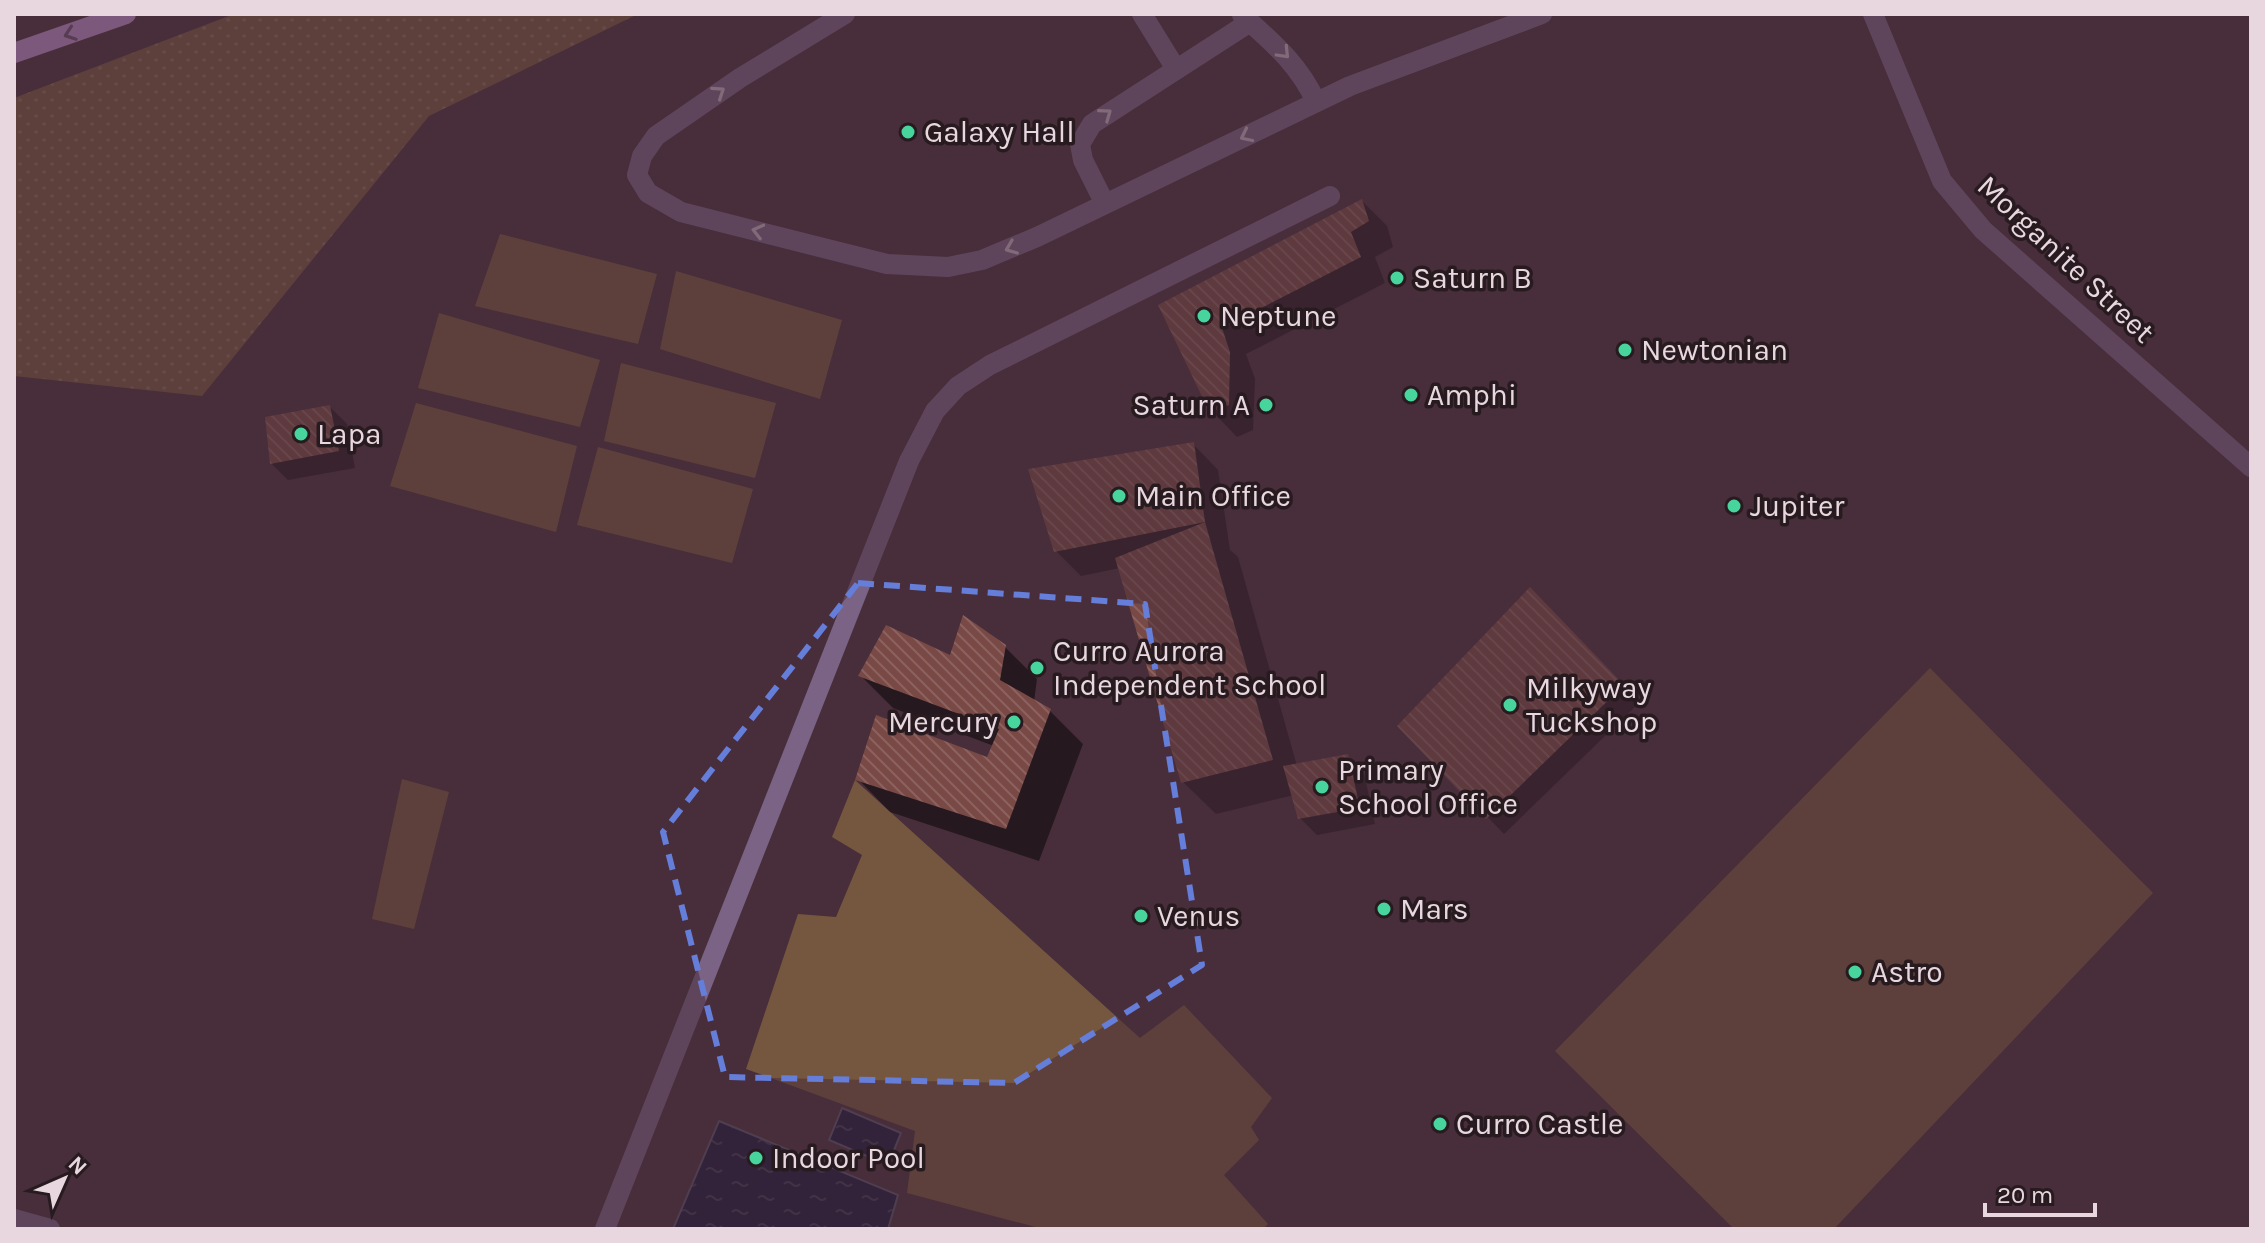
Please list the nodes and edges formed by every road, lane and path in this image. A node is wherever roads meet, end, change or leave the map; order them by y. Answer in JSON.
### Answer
{"nodes":[{"id":1,"x":126,"y":14,"type":"edge"},
{"id":2,"x":845,"y":14,"type":"edge"},
{"id":3,"x":1142,"y":14,"type":"edge"},
{"id":4,"x":1542,"y":14,"type":"edge"},
{"id":5,"x":1873,"y":14,"type":"edge"},
{"id":6,"x":1245,"y":18,"type":"edge"},
{"id":7,"x":14,"y":53,"type":"edge"},
{"id":8,"x":1176,"y":69,"type":"junction"},
{"id":9,"x":1316,"y":102,"type":"junction"},
{"id":10,"x":1330,"y":196,"type":"dead end"},
{"id":11,"x":1105,"y":204,"type":"junction"},
{"id":12,"x":2251,"y":467,"type":"edge"},
{"id":13,"x":14,"y":1219,"type":"edge"},
{"id":14,"x":50,"y":1229,"type":"edge"},
{"id":15,"x":605,"y":1229,"type":"edge"}],
"edges":[{"from":1,"to":7,"type":"main road","one_way":true},
{"from":11,"to":2,"type":"street","one_way":true},
{"from":3,"to":8,"type":"street"},
{"from":4,"to":9,"type":"street"},
{"from":5,"to":12,"type":"street","name":"Morganite Street"},
{"from":6,"to":8,"type":"street"},
{"from":6,"to":9,"type":"street","one_way":true},
{"from":11,"to":8,"type":"street","one_way":true},
{"from":9,"to":11,"type":"street","one_way":true},
{"from":10,"to":15,"type":"street"},
{"from":13,"to":14,"type":"street"}]}
